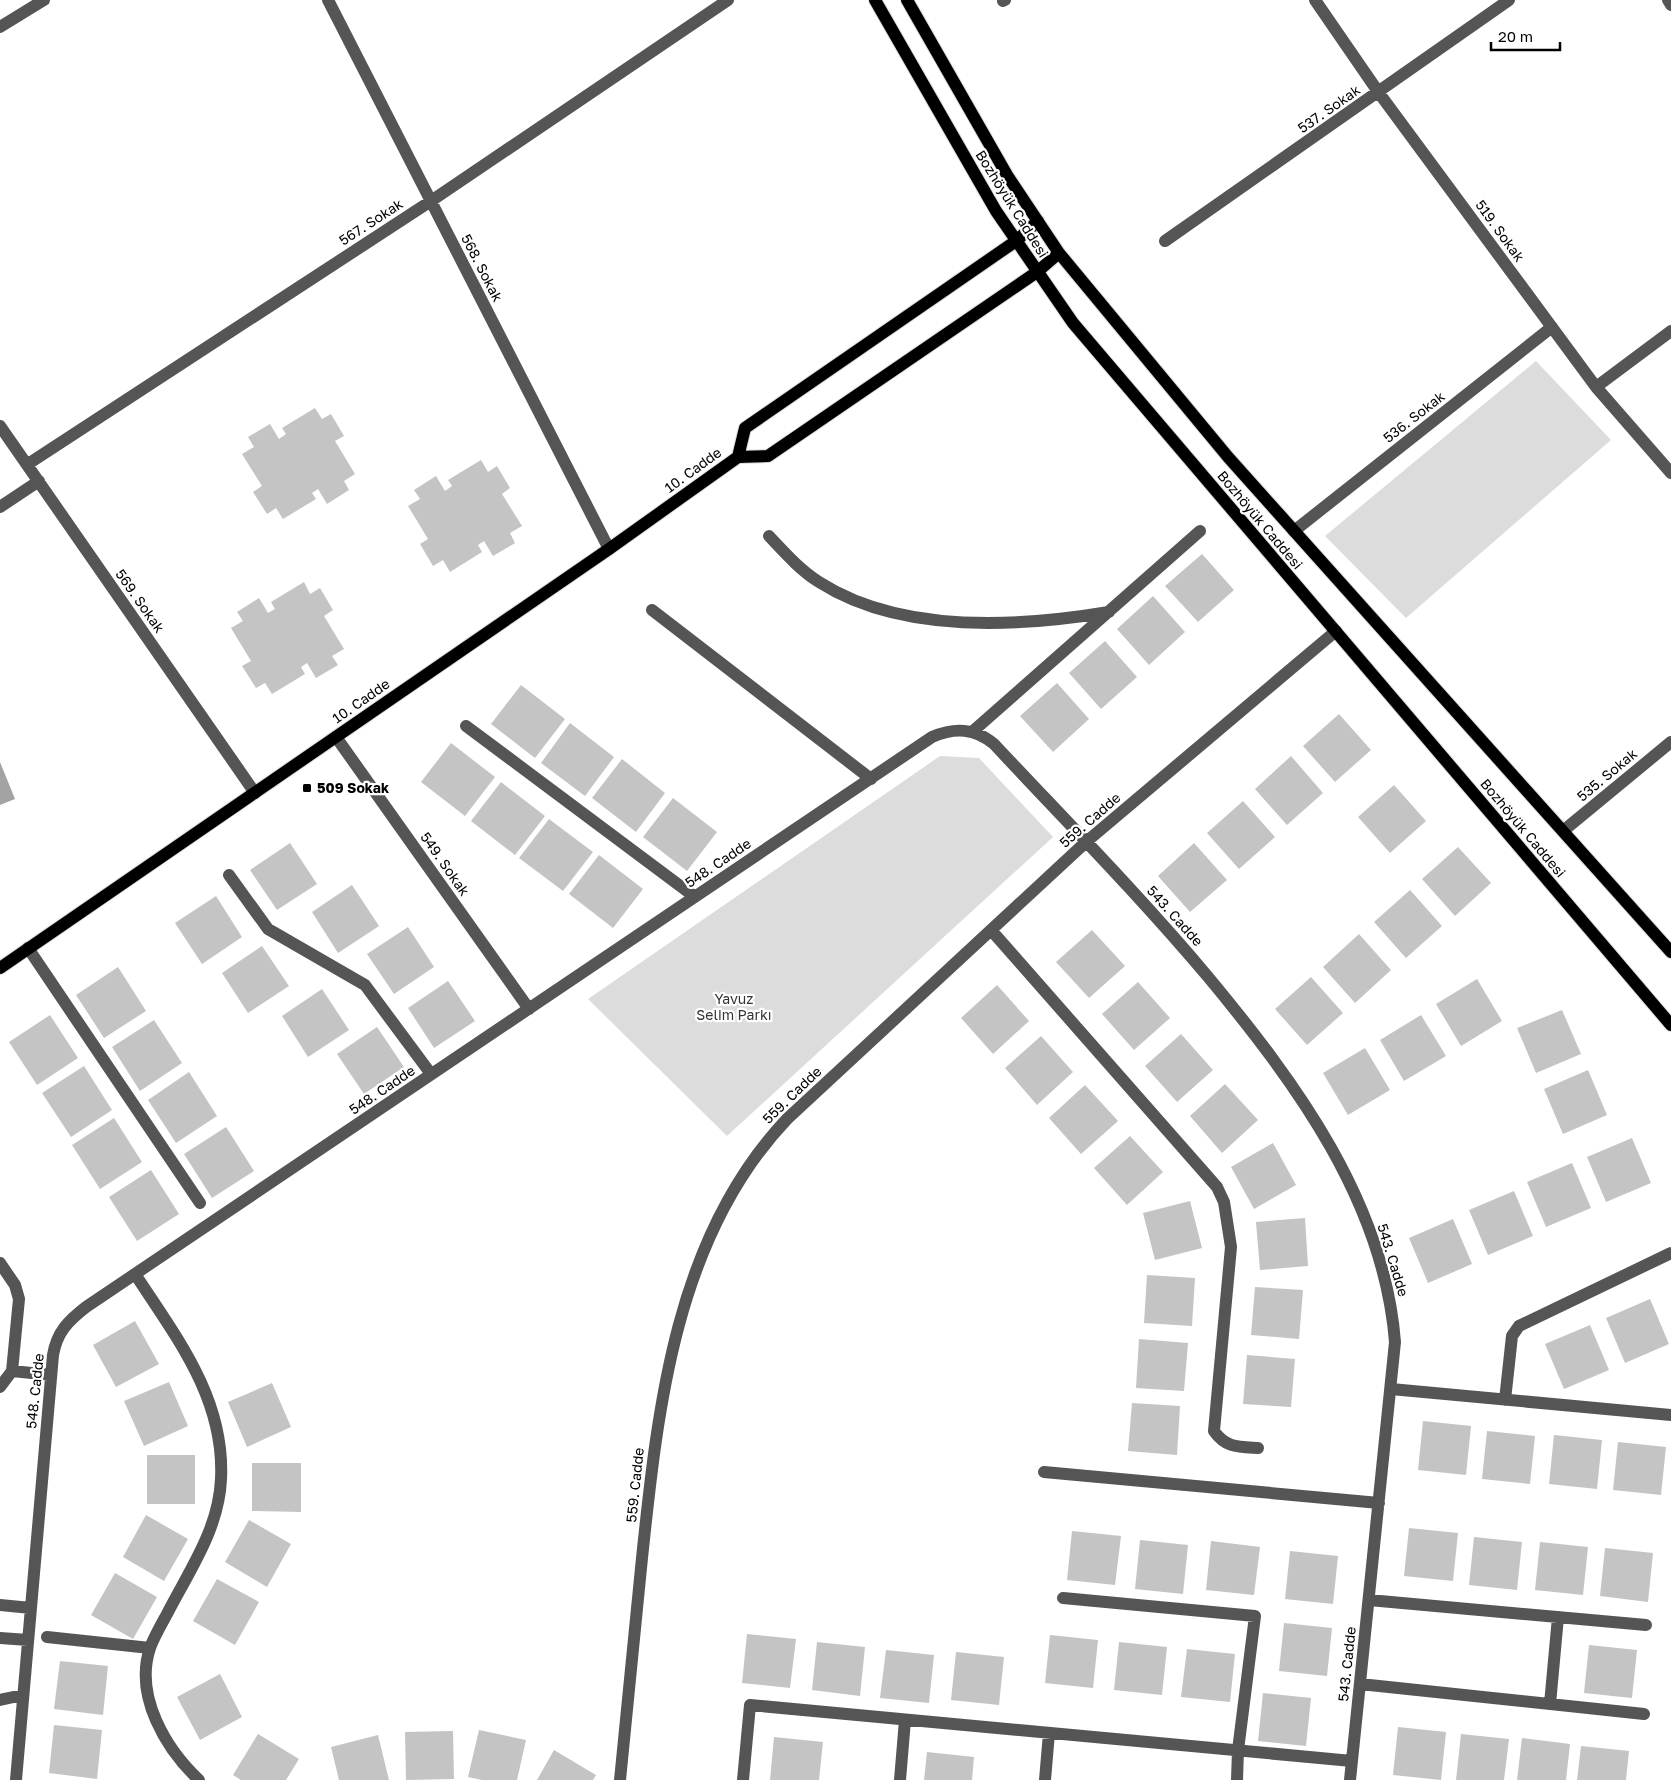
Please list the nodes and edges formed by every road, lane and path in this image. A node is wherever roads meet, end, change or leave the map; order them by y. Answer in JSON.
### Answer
{"nodes":[{"id":1,"x":44,"y":0,"type":"edge"},
{"id":2,"x":328,"y":0,"type":"edge"},
{"id":3,"x":728,"y":0,"type":"edge"},
{"id":4,"x":875,"y":0,"type":"edge"},
{"id":5,"x":907,"y":0,"type":"edge"},
{"id":6,"x":1316,"y":0,"type":"edge"},
{"id":7,"x":1509,"y":0,"type":"edge"},
{"id":8,"x":1668,"y":0,"type":"edge"},
{"id":9,"x":1671,"y":5,"type":"edge"},
{"id":10,"x":0,"y":28,"type":"edge"},
{"id":11,"x":1379,"y":92,"type":"junction"},
{"id":12,"x":431,"y":201,"type":"junction"},
{"id":13,"x":1038,"y":221,"type":"junction"},
{"id":14,"x":1016,"y":241,"type":"junction"},
{"id":15,"x":1165,"y":242,"type":"dead end"},
{"id":16,"x":1059,"y":253,"type":"junction"},
{"id":17,"x":1037,"y":272,"type":"junction"},
{"id":18,"x":1552,"y":327,"type":"junction"},
{"id":19,"x":1671,"y":331,"type":"edge"},
{"id":20,"x":1596,"y":387,"type":"junction"},
{"id":21,"x":0,"y":426,"type":"edge"},
{"id":22,"x":738,"y":457,"type":"junction"},
{"id":23,"x":28,"y":464,"type":"junction"},
{"id":24,"x":1671,"y":473,"type":"edge"},
{"id":25,"x":39,"y":481,"type":"junction"},
{"id":26,"x":0,"y":507,"type":"edge"},
{"id":27,"x":1200,"y":531,"type":"dead end"},
{"id":28,"x":1294,"y":531,"type":"junction"},
{"id":29,"x":769,"y":536,"type":"dead end"},
{"id":30,"x":609,"y":549,"type":"junction"},
{"id":31,"x":652,"y":610,"type":"dead end"},
{"id":32,"x":1109,"y":612,"type":"junction"},
{"id":33,"x":1336,"y":631,"type":"junction"},
{"id":34,"x":466,"y":726,"type":"dead end"},
{"id":35,"x":972,"y":732,"type":"junction"},
{"id":36,"x":336,"y":737,"type":"junction"},
{"id":37,"x":1671,"y":742,"type":"edge"},
{"id":38,"x":871,"y":779,"type":"junction"},
{"id":39,"x":254,"y":793,"type":"junction"},
{"id":40,"x":1563,"y":831,"type":"junction"},
{"id":41,"x":1086,"y":842,"type":"junction"},
{"id":42,"x":229,"y":876,"type":"dead end"},
{"id":43,"x":695,"y":897,"type":"junction"},
{"id":44,"x":991,"y":930,"type":"junction"},
{"id":45,"x":28,"y":948,"type":"junction"},
{"id":46,"x":1671,"y":952,"type":"edge"},
{"id":47,"x":0,"y":968,"type":"edge"},
{"id":48,"x":529,"y":1009,"type":"junction"},
{"id":49,"x":1671,"y":1025,"type":"edge"},
{"id":50,"x":431,"y":1074,"type":"junction"},
{"id":51,"x":200,"y":1203,"type":"dead end"},
{"id":52,"x":1671,"y":1253,"type":"edge"},
{"id":53,"x":0,"y":1263,"type":"edge"},
{"id":54,"x":135,"y":1274,"type":"junction"},
{"id":55,"x":12,"y":1371,"type":"junction"},
{"id":56,"x":51,"y":1375,"type":"junction"},
{"id":57,"x":0,"y":1387,"type":"edge"},
{"id":58,"x":1391,"y":1389,"type":"junction"},
{"id":59,"x":1505,"y":1400,"type":"junction"},
{"id":60,"x":1671,"y":1415,"type":"edge"},
{"id":61,"x":1258,"y":1448,"type":"dead end"},
{"id":62,"x":1044,"y":1472,"type":"dead end"},
{"id":63,"x":1379,"y":1503,"type":"junction"},
{"id":64,"x":1063,"y":1598,"type":"dead end"},
{"id":65,"x":1369,"y":1600,"type":"junction"},
{"id":66,"x":0,"y":1605,"type":"edge"},
{"id":67,"x":31,"y":1608,"type":"junction"},
{"id":68,"x":1558,"y":1617,"type":"junction"},
{"id":69,"x":1646,"y":1625,"type":"dead end"},
{"id":70,"x":47,"y":1637,"type":"dead end"},
{"id":71,"x":0,"y":1638,"type":"edge"},
{"id":72,"x":28,"y":1640,"type":"junction"},
{"id":73,"x":150,"y":1648,"type":"junction"},
{"id":74,"x":1360,"y":1684,"type":"junction"},
{"id":75,"x":23,"y":1695,"type":"junction"},
{"id":76,"x":0,"y":1700,"type":"edge"},
{"id":77,"x":1550,"y":1704,"type":"junction"},
{"id":78,"x":1644,"y":1714,"type":"dead end"},
{"id":79,"x":905,"y":1720,"type":"junction"},
{"id":80,"x":1050,"y":1733,"type":"junction"},
{"id":81,"x":1238,"y":1750,"type":"junction"},
{"id":82,"x":1352,"y":1761,"type":"junction"},
{"id":83,"x":16,"y":1780,"type":"edge"},
{"id":84,"x":199,"y":1780,"type":"edge"},
{"id":85,"x":620,"y":1780,"type":"edge"},
{"id":86,"x":742,"y":1780,"type":"edge"},
{"id":87,"x":900,"y":1780,"type":"edge"},
{"id":88,"x":1044,"y":1780,"type":"edge"},
{"id":89,"x":1237,"y":1780,"type":"edge"},
{"id":90,"x":1350,"y":1780,"type":"edge"}],
"edges":[{"from":1,"to":10,"type":"street"},
{"from":2,"to":12,"type":"street","name":"568. Sokak"},
{"from":3,"to":12,"type":"street","name":"567. Sokak"},
{"from":4,"to":14,"type":"main road","name":"Bozhöyük Caddesi"},
{"from":5,"to":13,"type":"main road","name":"Bozhöyük Caddesi"},
{"from":6,"to":11,"type":"street","name":"519. Sokak"},
{"from":7,"to":11,"type":"street","name":"537. Sokak"},
{"from":8,"to":9,"type":"street"},
{"from":11,"to":15,"type":"street","name":"537. Sokak"},
{"from":11,"to":18,"type":"street","name":"519. Sokak"},
{"from":12,"to":23,"type":"street","name":"567. Sokak"},
{"from":12,"to":30,"type":"street","name":"568. Sokak"},
{"from":13,"to":14,"type":"main road","name":"10. Cadde"},
{"from":13,"to":16,"type":"main road","name":"Bozhöyük Caddesi"},
{"from":14,"to":17,"type":"main road","name":"Bozhöyük Caddesi"},
{"from":14,"to":22,"type":"main road","name":"10. Cadde"},
{"from":16,"to":17,"type":"main road","name":"10. Cadde"},
{"from":16,"to":28,"type":"main road","name":"Bozhöyük Caddesi"},
{"from":17,"to":22,"type":"main road","name":"10. Cadde"},
{"from":17,"to":33,"type":"main road","name":"Bozhöyük Caddesi"},
{"from":18,"to":20,"type":"street","name":"519. Sokak"},
{"from":18,"to":28,"type":"street","name":"536. Sokak"},
{"from":19,"to":20,"type":"street"},
{"from":20,"to":24,"type":"street","name":"519. Sokak"},
{"from":21,"to":23,"type":"street","name":"569. Sokak"},
{"from":22,"to":30,"type":"main road","name":"10. Cadde"},
{"from":23,"to":25,"type":"street","name":"569. Sokak"},
{"from":25,"to":26,"type":"street"},
{"from":25,"to":39,"type":"street","name":"569. Sokak"},
{"from":27,"to":32,"type":"street"},
{"from":28,"to":40,"type":"main road","name":"Bozhöyük Caddesi"},
{"from":29,"to":32,"type":"street"},
{"from":30,"to":36,"type":"main road","name":"10. Cadde"},
{"from":31,"to":38,"type":"street"},
{"from":32,"to":35,"type":"street"},
{"from":33,"to":41,"type":"street","name":"559. Cadde"},
{"from":33,"to":49,"type":"main road","name":"Bozhöyük Caddesi"},
{"from":34,"to":43,"type":"street"},
{"from":35,"to":38,"type":"street","name":"548. Cadde"},
{"from":35,"to":41,"type":"street","name":"548. Cadde"},
{"from":36,"to":39,"type":"main road","name":"10. Cadde"},
{"from":36,"to":48,"type":"street","name":"549. Sokak"},
{"from":37,"to":40,"type":"street","name":"535. Sokak"},
{"from":38,"to":43,"type":"street","name":"548. Cadde"},
{"from":39,"to":45,"type":"main road","name":"10. Cadde"},
{"from":40,"to":46,"type":"main road","name":"Bozhöyük Caddesi"},
{"from":41,"to":44,"type":"street","name":"559. Cadde"},
{"from":41,"to":58,"type":"street","name":"543. Cadde"},
{"from":42,"to":50,"type":"street"},
{"from":43,"to":48,"type":"street","name":"548. Cadde"},
{"from":44,"to":61,"type":"street"},
{"from":44,"to":85,"type":"street","name":"559. Cadde"},
{"from":45,"to":47,"type":"main road","name":"10. Cadde"},
{"from":45,"to":51,"type":"street"},
{"from":48,"to":50,"type":"street","name":"548. Cadde"},
{"from":50,"to":54,"type":"street","name":"548. Cadde"},
{"from":52,"to":59,"type":"street"},
{"from":53,"to":55,"type":"street"},
{"from":54,"to":56,"type":"street","name":"548. Cadde"},
{"from":54,"to":73,"type":"street"},
{"from":55,"to":56,"type":"street"},
{"from":55,"to":57,"type":"street"},
{"from":56,"to":67,"type":"street","name":"548. Cadde"},
{"from":58,"to":59,"type":"street"},
{"from":58,"to":63,"type":"street","name":"543. Cadde"},
{"from":59,"to":60,"type":"street"},
{"from":62,"to":63,"type":"street"},
{"from":63,"to":65,"type":"street","name":"543. Cadde"},
{"from":64,"to":81,"type":"street"},
{"from":65,"to":68,"type":"street"},
{"from":65,"to":74,"type":"street","name":"543. Cadde"},
{"from":66,"to":67,"type":"street"},
{"from":67,"to":72,"type":"street","name":"548. Cadde"},
{"from":68,"to":69,"type":"street"},
{"from":68,"to":77,"type":"street"},
{"from":70,"to":73,"type":"street"},
{"from":71,"to":72,"type":"street"},
{"from":72,"to":75,"type":"street","name":"548. Cadde"},
{"from":73,"to":84,"type":"street"},
{"from":74,"to":77,"type":"street"},
{"from":74,"to":82,"type":"street","name":"543. Cadde"},
{"from":75,"to":76,"type":"street"},
{"from":75,"to":83,"type":"street","name":"548. Cadde"},
{"from":77,"to":78,"type":"street"},
{"from":79,"to":80,"type":"street"},
{"from":79,"to":86,"type":"street"},
{"from":79,"to":87,"type":"street"},
{"from":80,"to":81,"type":"street"},
{"from":80,"to":88,"type":"street"},
{"from":81,"to":82,"type":"street"},
{"from":81,"to":89,"type":"street"},
{"from":82,"to":90,"type":"street","name":"543. Cadde"}]}
